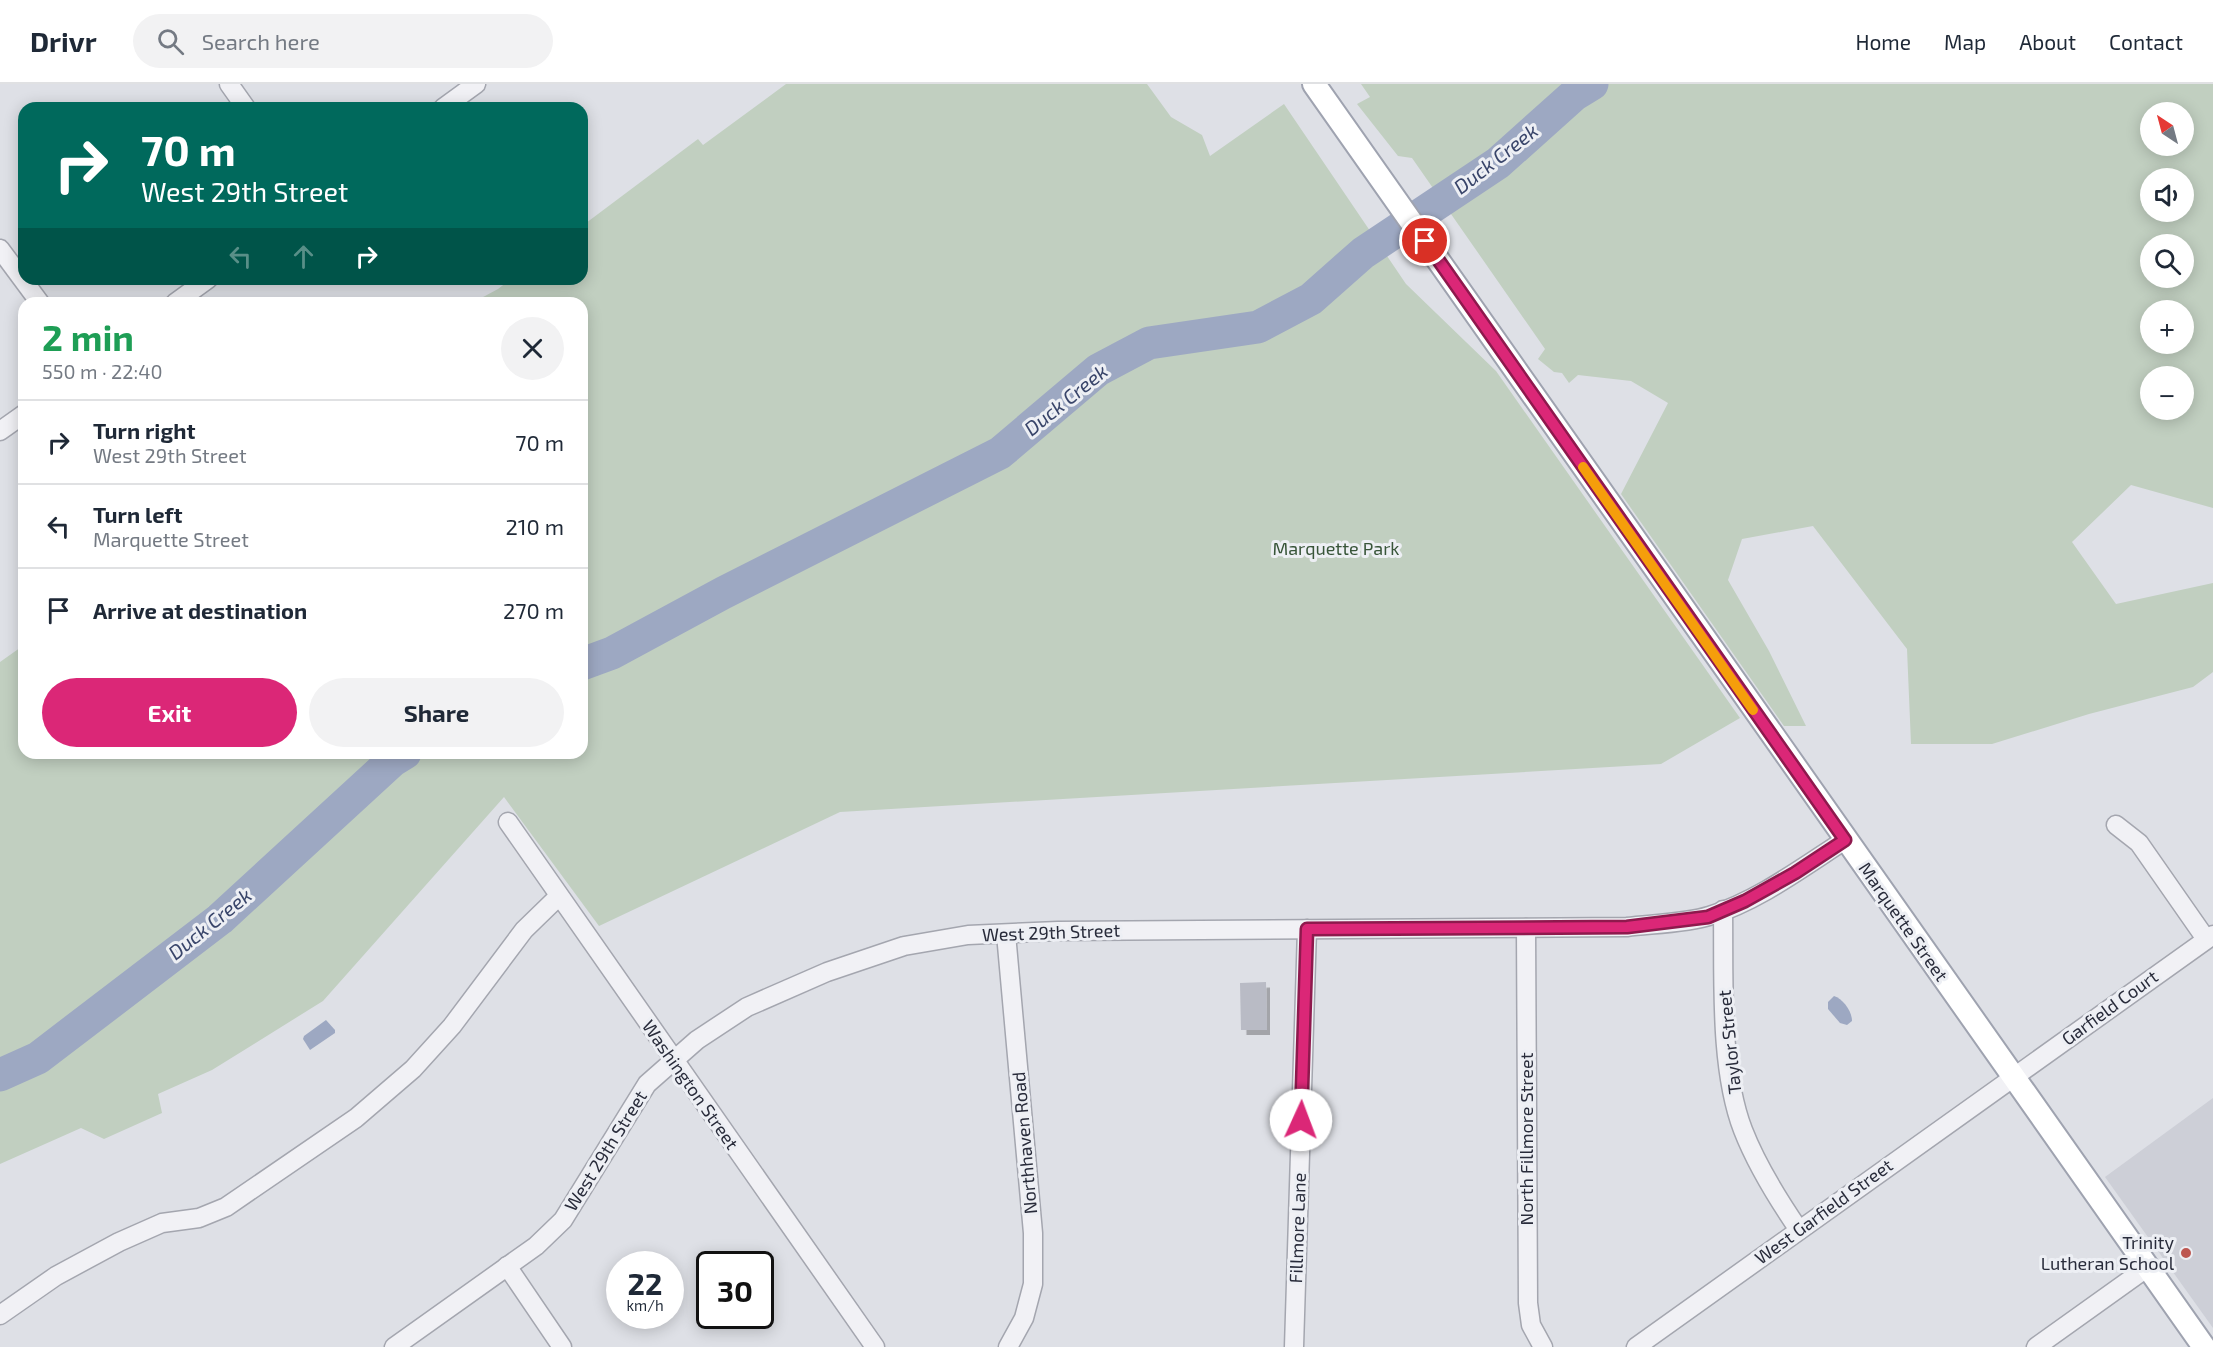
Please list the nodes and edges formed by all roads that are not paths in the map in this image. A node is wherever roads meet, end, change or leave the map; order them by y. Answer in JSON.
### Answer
{"nodes":[{"id":1,"x":229,"y":84,"type":"edge"},
{"id":2,"x":476,"y":84,"type":"edge"},
{"id":3,"x":1314,"y":84,"type":"edge"},
{"id":4,"x":242,"y":102,"type":"edge"},
{"id":5,"x":451,"y":102,"type":"edge"},
{"id":6,"x":0,"y":249,"type":"edge"},
{"id":7,"x":18,"y":273,"type":"edge"},
{"id":8,"x":200,"y":285,"type":"edge"},
{"id":9,"x":183,"y":297,"type":"edge"},
{"id":10,"x":18,"y":418,"type":"edge"},
{"id":11,"x":0,"y":431,"type":"edge"},
{"id":12,"x":508,"y":822,"type":"dead end"},
{"id":13,"x":2116,"y":825,"type":"dead end"},
{"id":14,"x":1845,"y":840,"type":"junction"},
{"id":15,"x":559,"y":896,"type":"junction"},
{"id":16,"x":1723,"y":910,"type":"junction"},
{"id":17,"x":1526,"y":928,"type":"junction"},
{"id":18,"x":1307,"y":929,"type":"junction"},
{"id":19,"x":1006,"y":934,"type":"junction"},
{"id":20,"x":2210,"y":937,"type":"edge"},
{"id":21,"x":673,"y":1061,"type":"junction"},
{"id":22,"x":2013,"y":1078,"type":"junction"},
{"id":23,"x":1799,"y":1230,"type":"junction"},
{"id":24,"x":507,"y":1266,"type":"junction"},
{"id":25,"x":2148,"y":1267,"type":"junction"},
{"id":26,"x":0,"y":1315,"type":"edge"},
{"id":27,"x":394,"y":1347,"type":"edge"},
{"id":28,"x":562,"y":1347,"type":"edge"},
{"id":29,"x":874,"y":1347,"type":"edge"},
{"id":30,"x":1008,"y":1347,"type":"edge"},
{"id":31,"x":1294,"y":1347,"type":"edge"},
{"id":32,"x":1543,"y":1347,"type":"edge"},
{"id":33,"x":1636,"y":1347,"type":"edge"},
{"id":34,"x":2036,"y":1347,"type":"edge"},
{"id":35,"x":2204,"y":1347,"type":"edge"}],
"edges":[{"from":1,"to":4,"type":"street"},
{"from":2,"to":5,"type":"street"},
{"from":3,"to":14,"type":"main road","name":"Marquette Street"},
{"from":6,"to":7,"type":"street"},
{"from":8,"to":9,"type":"street"},
{"from":10,"to":11,"type":"street"},
{"from":12,"to":15,"type":"street","name":"Washington Street"},
{"from":13,"to":20,"type":"street","name":"Garfield Court"},
{"from":14,"to":16,"type":"street","name":"West 29th Street"},
{"from":14,"to":22,"type":"main road","name":"Marquette Street"},
{"from":15,"to":21,"type":"street","name":"Washington Street"},
{"from":15,"to":26,"type":"street"},
{"from":16,"to":17,"type":"street","name":"West 29th Street"},
{"from":16,"to":23,"type":"street","name":"Taylor Street"},
{"from":17,"to":18,"type":"street","name":"West 29th Street"},
{"from":17,"to":32,"type":"street","name":"North Fillmore Street"},
{"from":18,"to":19,"type":"street","name":"West 29th Street"},
{"from":18,"to":31,"type":"street","name":"Fillmore Lane"},
{"from":19,"to":21,"type":"street","name":"West 29th Street"},
{"from":19,"to":30,"type":"street","name":"Northhaven Road"},
{"from":20,"to":22,"type":"street","name":"Garfield Court"},
{"from":21,"to":24,"type":"street","name":"West 29th Street"},
{"from":21,"to":29,"type":"street","name":"Washington Street"},
{"from":22,"to":23,"type":"street","name":"West Garfield Street"},
{"from":22,"to":25,"type":"main road","name":"Marquette Street"},
{"from":23,"to":33,"type":"street","name":"West Garfield Street"},
{"from":24,"to":27,"type":"street","name":"West 29th Street"},
{"from":24,"to":28,"type":"street"},
{"from":25,"to":34,"type":"street"},
{"from":25,"to":35,"type":"main road","name":"Marquette Street"}]}
